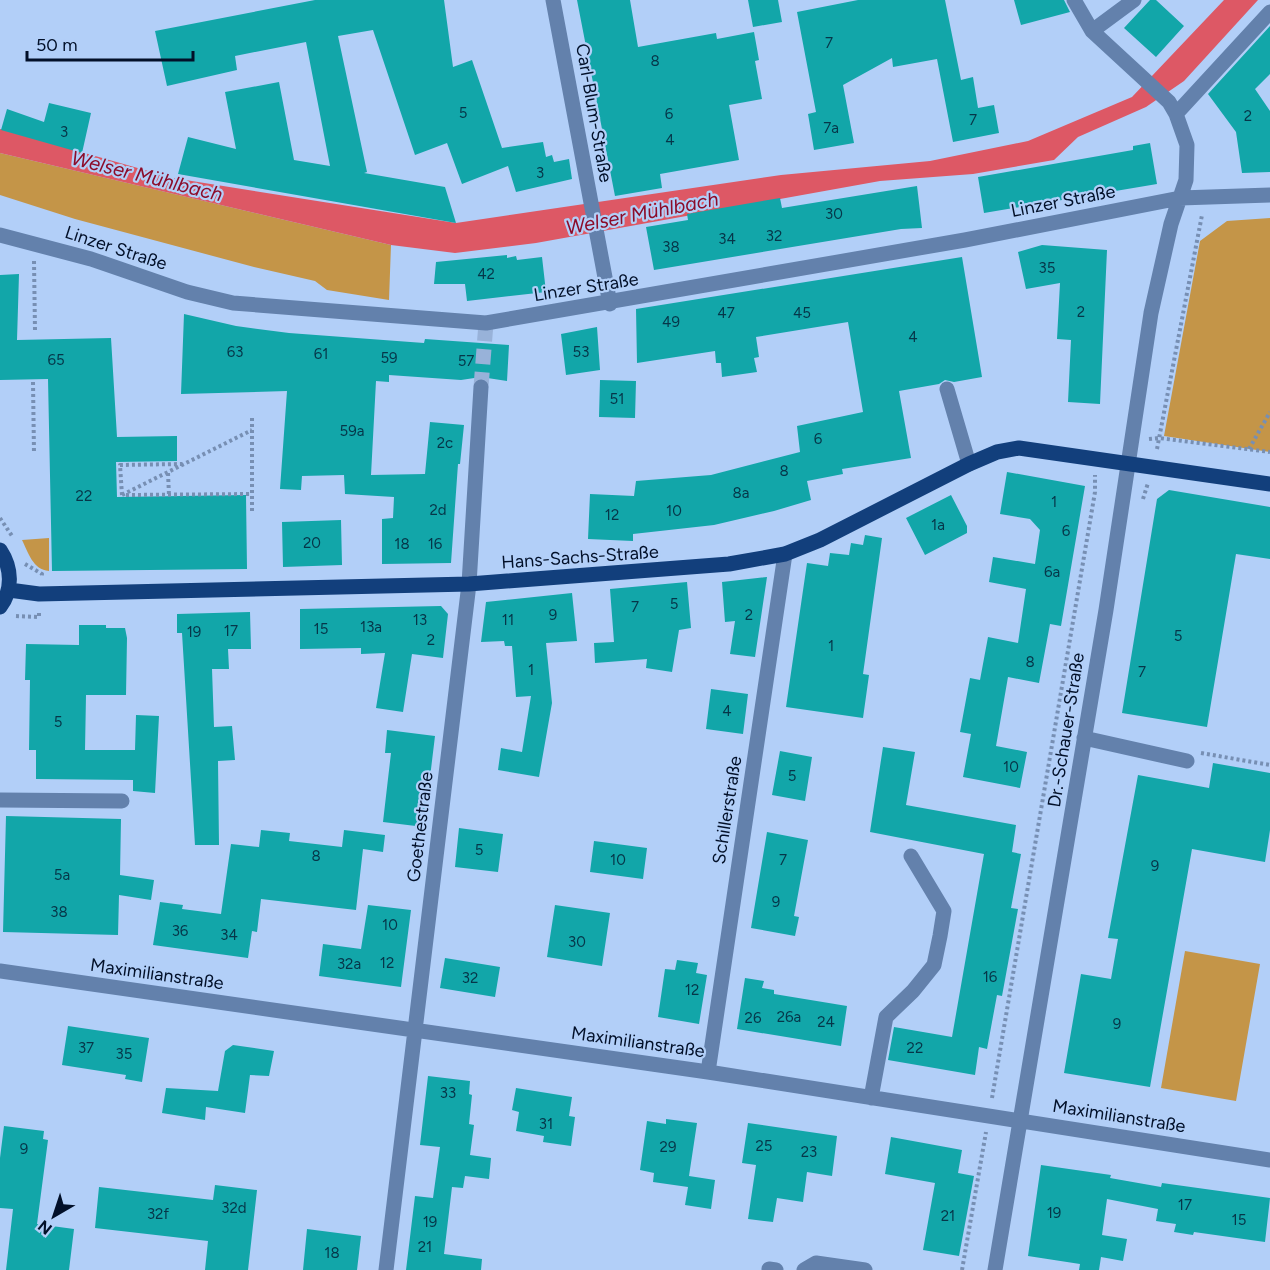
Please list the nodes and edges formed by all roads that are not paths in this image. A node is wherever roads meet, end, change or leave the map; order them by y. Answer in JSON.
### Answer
{"nodes":[{"id":1,"x":554,"y":0,"type":"edge"},
{"id":2,"x":1074,"y":0,"type":"edge"},
{"id":3,"x":1134,"y":0,"type":"edge"},
{"id":4,"x":1270,"y":12,"type":"edge"},
{"id":5,"x":1092,"y":31,"type":"junction"},
{"id":6,"x":1173,"y":108,"type":"junction"},
{"id":7,"x":1270,"y":195,"type":"edge"},
{"id":8,"x":1180,"y":198,"type":"junction"},
{"id":9,"x":0,"y":235,"type":"edge"},
{"id":10,"x":610,"y":304,"type":"junction"},
{"id":11,"x":481,"y":387,"type":"tunnel mouth"},
{"id":12,"x":947,"y":389,"type":"dead end"},
{"id":13,"x":969,"y":464,"type":"junction"},
{"id":14,"x":1128,"y":464,"type":"junction"},
{"id":15,"x":1270,"y":484,"type":"edge"},
{"id":16,"x":0,"y":550,"type":"edge"},
{"id":17,"x":785,"y":554,"type":"junction"},
{"id":18,"x":469,"y":584,"type":"junction"},
{"id":19,"x":9,"y":590,"type":"junction"},
{"id":20,"x":0,"y":607,"type":"edge"},
{"id":21,"x":1084,"y":738,"type":"junction"},
{"id":22,"x":1187,"y":761,"type":"road end"},
{"id":23,"x":0,"y":800,"type":"edge"},
{"id":24,"x":122,"y":801,"type":"dead end"},
{"id":25,"x":911,"y":856,"type":"dead end"},
{"id":26,"x":0,"y":971,"type":"edge"},
{"id":27,"x":416,"y":1030,"type":"junction"},
{"id":28,"x":708,"y":1072,"type":"junction"},
{"id":29,"x":872,"y":1098,"type":"junction"},
{"id":30,"x":1022,"y":1121,"type":"junction"},
{"id":31,"x":1270,"y":1160,"type":"edge"},
{"id":32,"x":769,"y":1269,"type":"edge"},
{"id":33,"x":387,"y":1270,"type":"edge"},
{"id":34,"x":776,"y":1270,"type":"edge"},
{"id":35,"x":804,"y":1270,"type":"edge"},
{"id":36,"x":865,"y":1270,"type":"edge"},
{"id":37,"x":995,"y":1270,"type":"edge"}],
"edges":[{"from":1,"to":10,"type":"street","name":"Carl-Blum-Straße"},
{"from":2,"to":5,"type":"street"},
{"from":3,"to":5,"type":"street"},
{"from":4,"to":6,"type":"street"},
{"from":5,"to":6,"type":"street"},
{"from":6,"to":8,"type":"street","name":"Dr.-Schauer-Straße"},
{"from":7,"to":8,"type":"street","name":"Linzer Straße"},
{"from":8,"to":10,"type":"street","name":"Linzer Straße"},
{"from":8,"to":14,"type":"street","name":"Dr.-Schauer-Straße"},
{"from":9,"to":10,"type":"street","name":"Linzer Straße"},
{"from":11,"to":18,"type":"street","name":"Goethestraße"},
{"from":12,"to":13,"type":"street"},
{"from":13,"to":14,"type":"main road","name":"Hans-Sachs-Straße"},
{"from":13,"to":17,"type":"main road","name":"Hans-Sachs-Straße"},
{"from":14,"to":15,"type":"main road","name":"Hans-Sachs-Straße"},
{"from":14,"to":21,"type":"street","name":"Dr.-Schauer-Straße"},
{"from":16,"to":19,"type":"main road"},
{"from":17,"to":18,"type":"main road","name":"Hans-Sachs-Straße"},
{"from":17,"to":28,"type":"street","name":"Schillerstraße"},
{"from":18,"to":19,"type":"main road","name":"Hans-Sachs-Straße"},
{"from":18,"to":27,"type":"street","name":"Goethestraße"},
{"from":19,"to":20,"type":"main road"},
{"from":21,"to":22,"type":"street"},
{"from":21,"to":30,"type":"street","name":"Dr.-Schauer-Straße"},
{"from":23,"to":24,"type":"street"},
{"from":25,"to":29,"type":"street"},
{"from":26,"to":27,"type":"street","name":"Maximilianstraße"},
{"from":27,"to":28,"type":"street","name":"Maximilianstraße"},
{"from":27,"to":33,"type":"street","name":"Goethestraße"},
{"from":28,"to":29,"type":"street","name":"Maximilianstraße"},
{"from":29,"to":30,"type":"street","name":"Maximilianstraße"},
{"from":30,"to":31,"type":"street","name":"Maximilianstraße"},
{"from":30,"to":37,"type":"street","name":"Dr.-Schauer-Straße"},
{"from":32,"to":34,"type":"street"},
{"from":35,"to":36,"type":"street"}]}
